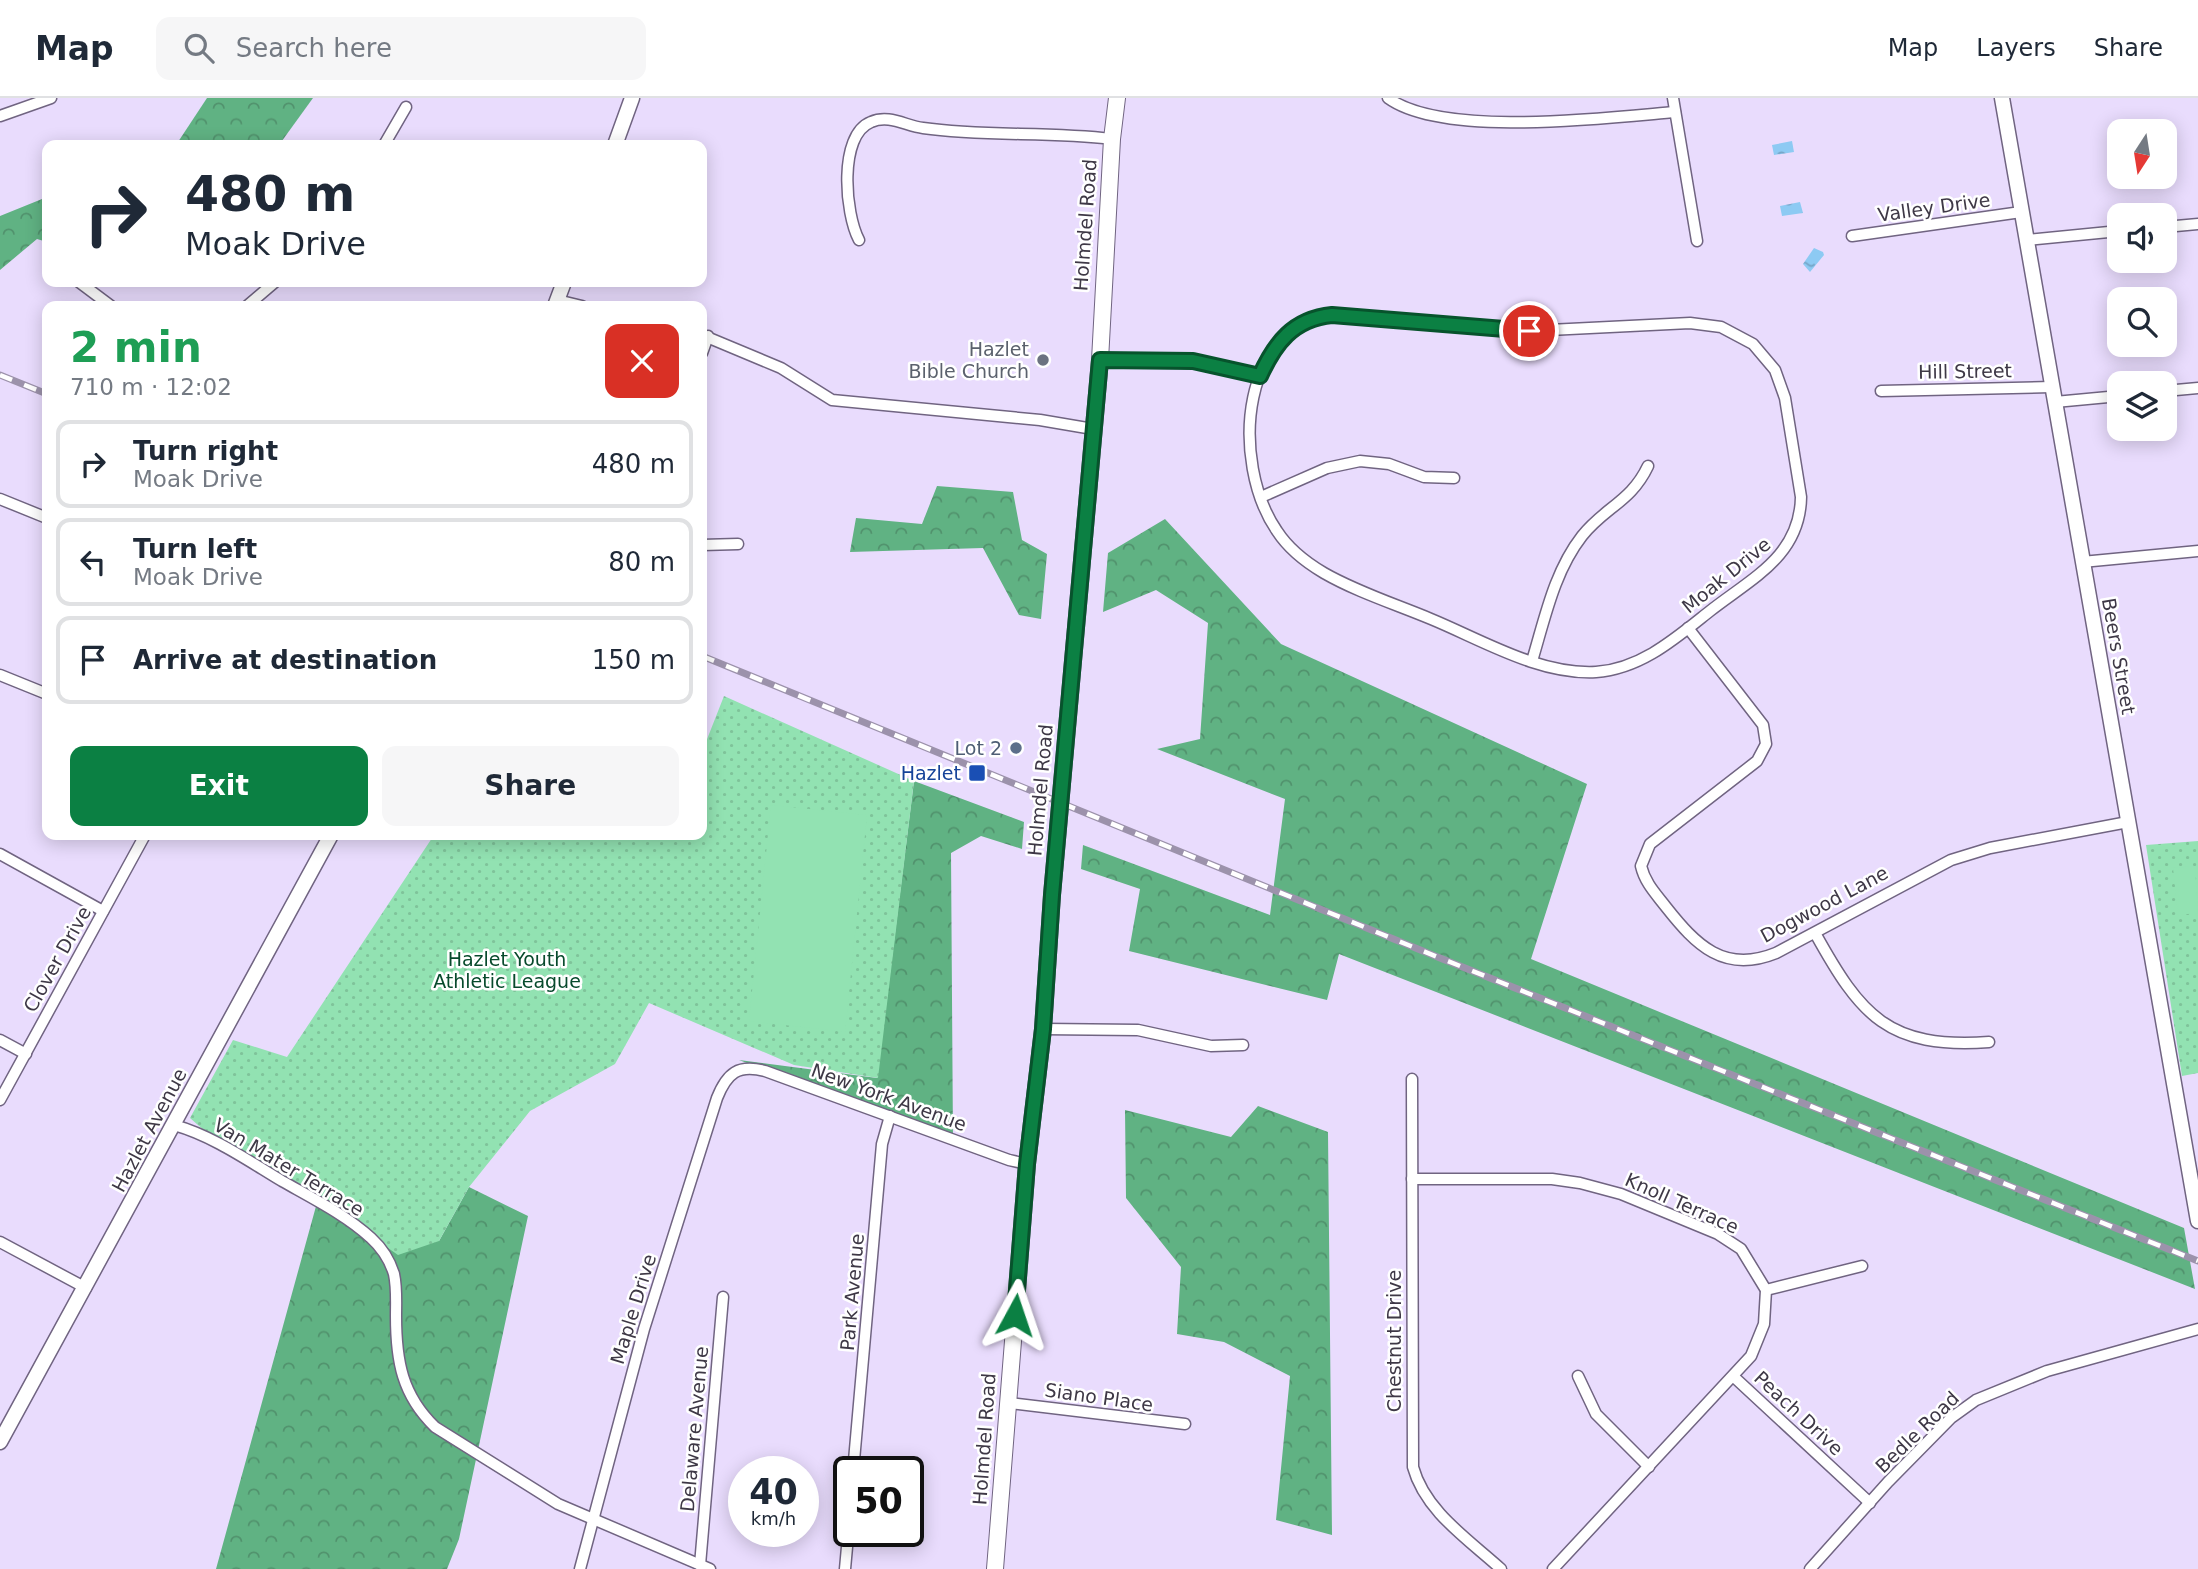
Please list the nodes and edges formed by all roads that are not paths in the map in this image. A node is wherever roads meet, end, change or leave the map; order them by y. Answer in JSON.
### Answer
{"nodes":[{"id":1,"x":51,"y":98,"type":"edge"},
{"id":2,"x":632,"y":98,"type":"edge"},
{"id":3,"x":1117,"y":98,"type":"edge"},
{"id":4,"x":1388,"y":98,"type":"edge"},
{"id":5,"x":1673,"y":98,"type":"edge"},
{"id":6,"x":2002,"y":98,"type":"edge"},
{"id":7,"x":406,"y":107,"type":"dead end"},
{"id":8,"x":1675,"y":112,"type":"junction"},
{"id":9,"x":0,"y":116,"type":"edge"},
{"id":10,"x":1112,"y":139,"type":"junction"},
{"id":11,"x":387,"y":140,"type":"edge"},
{"id":12,"x":616,"y":140,"type":"edge"},
{"id":13,"x":2021,"y":212,"type":"junction"},
{"id":14,"x":2198,"y":224,"type":"edge"},
{"id":15,"x":2177,"y":226,"type":"edge"},
{"id":16,"x":2107,"y":232,"type":"edge"},
{"id":17,"x":1852,"y":236,"type":"dead end"},
{"id":18,"x":859,"y":240,"type":"dead end"},
{"id":19,"x":2027,"y":240,"type":"junction"},
{"id":20,"x":1697,"y":241,"type":"dead end"},
{"id":21,"x":86,"y":287,"type":"edge"},
{"id":22,"x":269,"y":287,"type":"edge"},
{"id":23,"x":104,"y":301,"type":"edge"},
{"id":24,"x":253,"y":301,"type":"edge"},
{"id":25,"x":707,"y":337,"type":"edge"},
{"id":26,"x":1100,"y":360,"type":"junction"},
{"id":27,"x":1260,"y":376,"type":"junction"},
{"id":28,"x":2051,"y":387,"type":"junction"},
{"id":29,"x":2198,"y":388,"type":"edge"},
{"id":30,"x":2177,"y":390,"type":"edge"},
{"id":31,"x":1881,"y":391,"type":"dead end"},
{"id":32,"x":2107,"y":397,"type":"edge"},
{"id":33,"x":2055,"y":402,"type":"junction"},
{"id":34,"x":1093,"y":429,"type":"junction"},
{"id":35,"x":1648,"y":466,"type":"dead end"},
{"id":36,"x":1454,"y":478,"type":"dead end"},
{"id":37,"x":1261,"y":497,"type":"junction"},
{"id":38,"x":0,"y":499,"type":"edge"},
{"id":39,"x":42,"y":517,"type":"edge"},
{"id":40,"x":738,"y":544,"type":"dead end"},
{"id":41,"x":707,"y":545,"type":"edge"},
{"id":42,"x":2198,"y":551,"type":"edge"},
{"id":43,"x":2082,"y":562,"type":"junction"},
{"id":44,"x":1688,"y":628,"type":"junction"},
{"id":45,"x":1532,"y":661,"type":"junction"},
{"id":46,"x":0,"y":675,"type":"edge"},
{"id":47,"x":42,"y":692,"type":"edge"},
{"id":48,"x":2128,"y":822,"type":"junction"},
{"id":49,"x":142,"y":840,"type":"edge"},
{"id":50,"x":328,"y":840,"type":"edge"},
{"id":51,"x":0,"y":854,"type":"edge"},
{"id":52,"x":103,"y":911,"type":"junction"},
{"id":53,"x":1815,"y":933,"type":"junction"},
{"id":54,"x":1043,"y":1029,"type":"junction"},
{"id":55,"x":0,"y":1040,"type":"edge"},
{"id":56,"x":1989,"y":1042,"type":"dead end"},
{"id":57,"x":1243,"y":1045,"type":"dead end"},
{"id":58,"x":26,"y":1054,"type":"junction"},
{"id":59,"x":739,"y":1068,"type":"joint"},
{"id":60,"x":1412,"y":1079,"type":"dead end"},
{"id":61,"x":0,"y":1100,"type":"edge"},
{"id":62,"x":890,"y":1116,"type":"junction"},
{"id":63,"x":174,"y":1125,"type":"junction"},
{"id":64,"x":1027,"y":1164,"type":"junction"},
{"id":65,"x":1412,"y":1180,"type":"junction"},
{"id":66,"x":2198,"y":1221,"type":"edge"},
{"id":67,"x":0,"y":1242,"type":"edge"},
{"id":68,"x":1862,"y":1266,"type":"dead end"},
{"id":69,"x":86,"y":1288,"type":"junction"},
{"id":70,"x":1766,"y":1290,"type":"junction"},
{"id":71,"x":723,"y":1297,"type":"dead end"},
{"id":72,"x":2198,"y":1329,"type":"edge"},
{"id":73,"x":1578,"y":1376,"type":"dead end"},
{"id":74,"x":1734,"y":1377,"type":"junction"},
{"id":75,"x":1010,"y":1403,"type":"junction"},
{"id":76,"x":1185,"y":1424,"type":"dead end"},
{"id":77,"x":0,"y":1441,"type":"edge"},
{"id":78,"x":854,"y":1456,"type":"edge"},
{"id":79,"x":1648,"y":1467,"type":"junction"},
{"id":80,"x":1870,"y":1503,"type":"junction"},
{"id":81,"x":592,"y":1519,"type":"junction"},
{"id":82,"x":847,"y":1547,"type":"edge"},
{"id":83,"x":705,"y":1567,"type":"edge"},
{"id":84,"x":580,"y":1569,"type":"edge"},
{"id":85,"x":845,"y":1569,"type":"edge"},
{"id":86,"x":995,"y":1569,"type":"edge"},
{"id":87,"x":1501,"y":1569,"type":"edge"},
{"id":88,"x":1553,"y":1569,"type":"edge"},
{"id":89,"x":1810,"y":1569,"type":"edge"}],
"edges":[{"from":1,"to":9,"type":"street"},
{"from":2,"to":12,"type":"street"},
{"from":3,"to":10,"type":"main road","name":"Holmdel Road"},
{"from":4,"to":8,"type":"street"},
{"from":5,"to":8,"type":"street"},
{"from":6,"to":13,"type":"street","name":"Beers Street"},
{"from":7,"to":11,"type":"street"},
{"from":8,"to":20,"type":"street"},
{"from":10,"to":18,"type":"street"},
{"from":10,"to":26,"type":"main road","name":"Holmdel Road"},
{"from":13,"to":17,"type":"street","name":"Valley Drive"},
{"from":13,"to":19,"type":"street","name":"Beers Street"},
{"from":14,"to":15,"type":"street"},
{"from":16,"to":19,"type":"street"},
{"from":19,"to":28,"type":"street","name":"Beers Street"},
{"from":21,"to":23,"type":"street"},
{"from":22,"to":24,"type":"street"},
{"from":25,"to":34,"type":"street"},
{"from":26,"to":27,"type":"street"},
{"from":26,"to":34,"type":"main road","name":"Holmdel Road"},
{"from":27,"to":37,"type":"street","name":"Moak Drive"},
{"from":27,"to":44,"type":"street","name":"Moak Drive"},
{"from":28,"to":31,"type":"street","name":"Hill Street"},
{"from":28,"to":33,"type":"street","name":"Beers Street"},
{"from":29,"to":30,"type":"street"},
{"from":32,"to":33,"type":"street"},
{"from":33,"to":43,"type":"street","name":"Beers Street"},
{"from":34,"to":54,"type":"main road","name":"Holmdel Road"},
{"from":35,"to":45,"type":"street"},
{"from":36,"to":37,"type":"street"},
{"from":37,"to":45,"type":"street","name":"Moak Drive"},
{"from":38,"to":39,"type":"street"},
{"from":40,"to":41,"type":"street"},
{"from":42,"to":43,"type":"street"},
{"from":43,"to":48,"type":"street","name":"Beers Street"},
{"from":44,"to":45,"type":"street","name":"Moak Drive"},
{"from":44,"to":53,"type":"street","name":"Dogwood Lane"},
{"from":46,"to":47,"type":"street"},
{"from":48,"to":53,"type":"street","name":"Dogwood Lane"},
{"from":48,"to":66,"type":"street","name":"Beers Street"},
{"from":49,"to":52,"type":"street","name":"Clover Drive"},
{"from":50,"to":63,"type":"street","name":"Hazlet Avenue"},
{"from":51,"to":52,"type":"street"},
{"from":52,"to":58,"type":"street","name":"Clover Drive"},
{"from":53,"to":56,"type":"street"},
{"from":54,"to":57,"type":"street"},
{"from":54,"to":64,"type":"main road","name":"Holmdel Road"},
{"from":55,"to":58,"type":"street"},
{"from":58,"to":61,"type":"street","name":"Clover Drive"},
{"from":59,"to":62,"type":"street","name":"New York Avenue"},
{"from":59,"to":81,"type":"street","name":"Maple Drive"},
{"from":60,"to":65,"type":"street","name":"Chestnut Drive"},
{"from":62,"to":64,"type":"street","name":"New York Avenue"},
{"from":62,"to":78,"type":"street","name":"Park Avenue"},
{"from":63,"to":69,"type":"street","name":"Hazlet Avenue"},
{"from":63,"to":81,"type":"street","name":"Van Mater Terrace"},
{"from":64,"to":75,"type":"main road","name":"Holmdel Road"},
{"from":65,"to":70,"type":"street","name":"Knoll Terrace"},
{"from":65,"to":87,"type":"street","name":"Chestnut Drive"},
{"from":67,"to":69,"type":"street"},
{"from":68,"to":70,"type":"street"},
{"from":69,"to":77,"type":"street","name":"Hazlet Avenue"},
{"from":70,"to":74,"type":"street"},
{"from":71,"to":83,"type":"street","name":"Delaware Avenue"},
{"from":72,"to":80,"type":"street","name":"Bedle Road"},
{"from":73,"to":79,"type":"street"},
{"from":74,"to":79,"type":"street"},
{"from":74,"to":80,"type":"street","name":"Peach Drive"},
{"from":75,"to":76,"type":"street","name":"Siano Place"},
{"from":75,"to":86,"type":"main road","name":"Holmdel Road"},
{"from":79,"to":88,"type":"street"},
{"from":80,"to":89,"type":"street","name":"Bedle Road"},
{"from":81,"to":83,"type":"street","name":"Van Mater Terrace"},
{"from":81,"to":84,"type":"street","name":"Maple Drive"},
{"from":82,"to":85,"type":"street"}]}
